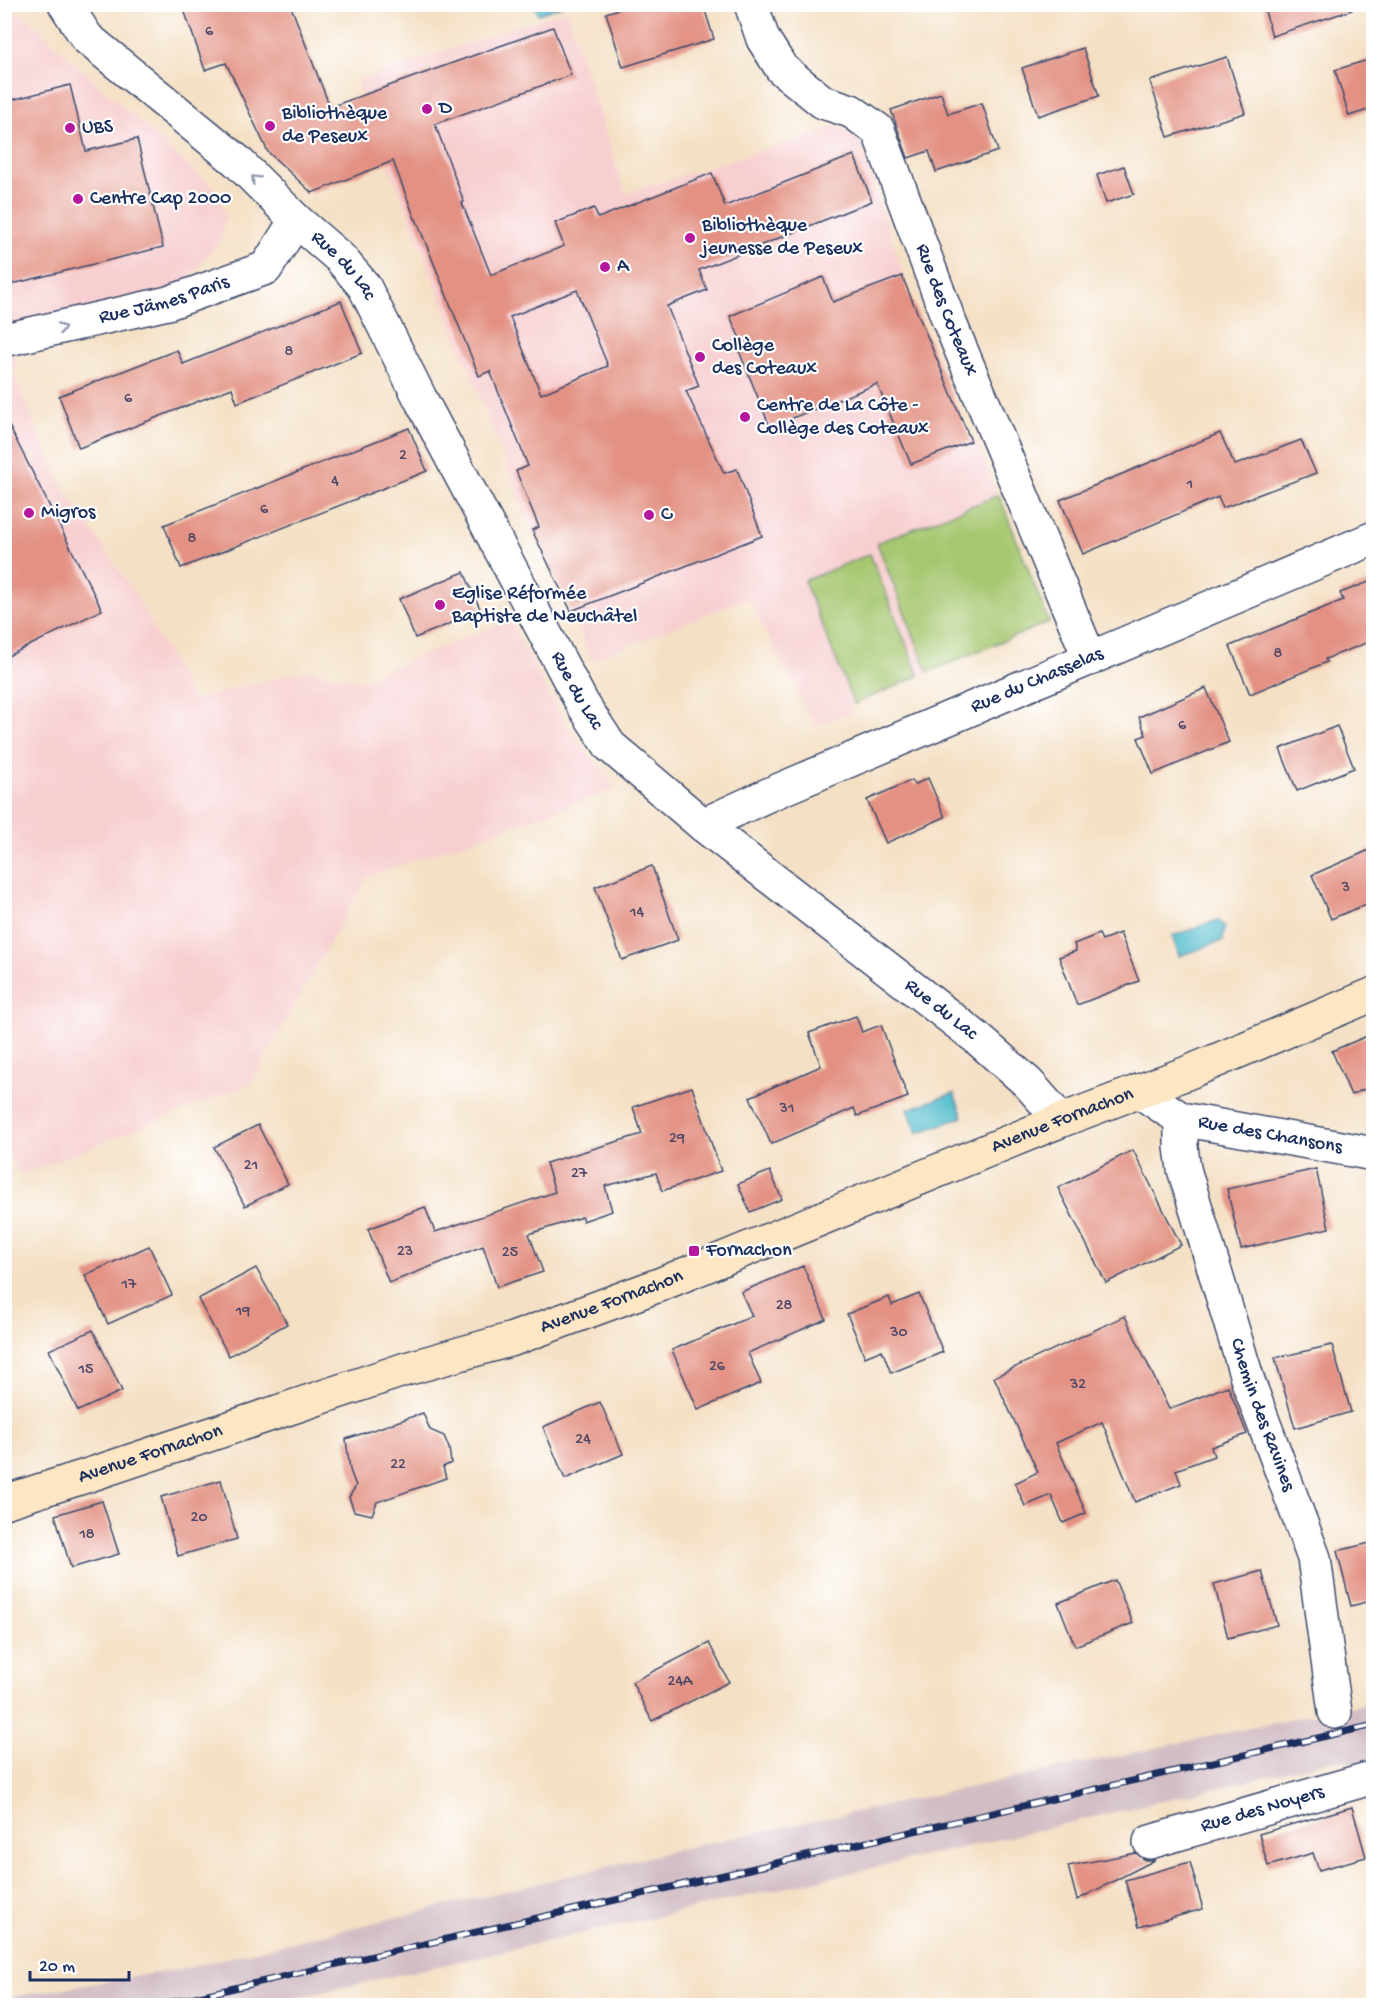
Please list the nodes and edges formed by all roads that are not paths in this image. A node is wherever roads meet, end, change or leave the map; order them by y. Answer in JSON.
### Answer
{"nodes":[{"id":1,"x":65,"y":4,"type":"edge"},
{"id":2,"x":751,"y":4,"type":"edge"},
{"id":3,"x":296,"y":220,"type":"junction"},
{"id":4,"x":4,"y":340,"type":"edge"},
{"id":5,"x":1374,"y":538,"type":"edge"},
{"id":6,"x":1090,"y":659,"type":"junction"},
{"id":7,"x":703,"y":825,"type":"junction"},
{"id":8,"x":1374,"y":994,"type":"edge"},
{"id":9,"x":1139,"y":1091,"type":"junction"},
{"id":10,"x":1181,"y":1119,"type":"junction"},
{"id":11,"x":1057,"y":1122,"type":"junction"},
{"id":12,"x":1374,"y":1154,"type":"edge"},
{"id":13,"x":4,"y":1502,"type":"edge"},
{"id":14,"x":1335,"y":1712,"type":"dead end"},
{"id":15,"x":1374,"y":1777,"type":"edge"},
{"id":16,"x":1150,"y":1842,"type":"dead end"}],
"edges":[{"from":3,"to":1,"type":"street","name":"Rue du Lac","one_way":true},
{"from":2,"to":6,"type":"street","name":"Rue des Coteaux"},
{"from":4,"to":3,"type":"street","name":"Rue Jämes Paris","one_way":true},
{"from":3,"to":7,"type":"street","name":"Rue du Lac"},
{"from":5,"to":6,"type":"street","name":"Rue du Chasselas"},
{"from":6,"to":7,"type":"street","name":"Rue du Chasselas"},
{"from":7,"to":11,"type":"street","name":"Rue du Lac"},
{"from":8,"to":9,"type":"street","name":"Avenue Fornachon"},
{"from":9,"to":10,"type":"street","name":"Rue des Chansons"},
{"from":9,"to":11,"type":"street","name":"Avenue Fornachon"},
{"from":10,"to":12,"type":"street","name":"Rue des Chansons"},
{"from":10,"to":14,"type":"street","name":"Chemin des Ravines"},
{"from":11,"to":13,"type":"street","name":"Avenue Fornachon"},
{"from":15,"to":16,"type":"street","name":"Rue des Noyers"}]}
